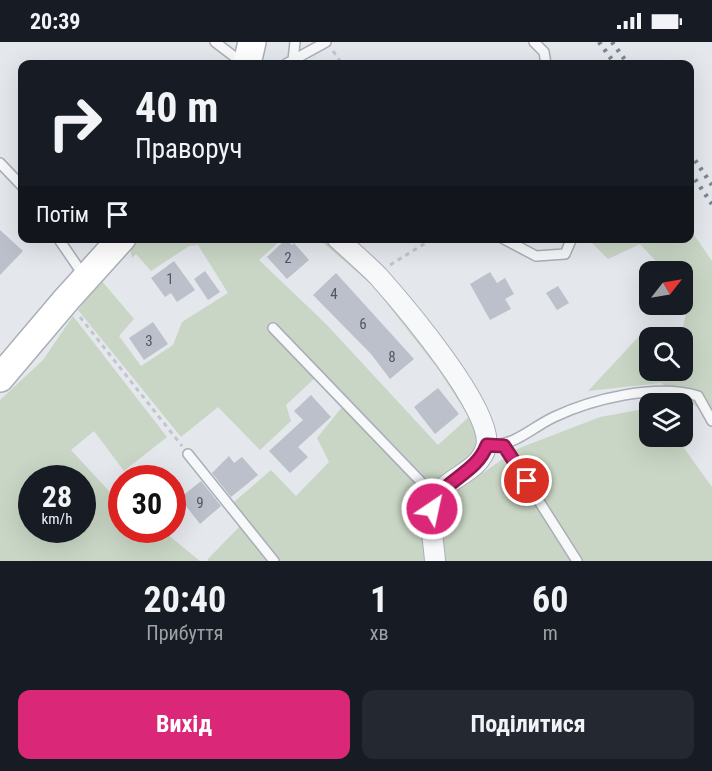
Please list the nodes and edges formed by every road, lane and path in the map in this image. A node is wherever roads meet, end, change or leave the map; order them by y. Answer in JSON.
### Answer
{"nodes":[{"id":1,"x":215,"y":42,"type":"edge"},
{"id":2,"x":252,"y":42,"type":"edge"},
{"id":3,"x":295,"y":42,"type":"edge"},
{"id":4,"x":326,"y":42,"type":"edge"},
{"id":5,"x":534,"y":42,"type":"edge"},
{"id":6,"x":240,"y":60,"type":"edge"},
{"id":7,"x":246,"y":60,"type":"edge"},
{"id":8,"x":290,"y":60,"type":"edge"},
{"id":9,"x":294,"y":60,"type":"edge"},
{"id":10,"x":545,"y":60,"type":"edge"},
{"id":11,"x":0,"y":163,"type":"edge"},
{"id":12,"x":18,"y":182,"type":"edge"},
{"id":13,"x":61,"y":243,"type":"edge"},
{"id":14,"x":117,"y":243,"type":"edge"},
{"id":15,"x":343,"y":243,"type":"edge"},
{"id":16,"x":425,"y":243,"type":"edge"},
{"id":17,"x":511,"y":243,"type":"edge"},
{"id":18,"x":570,"y":243,"type":"edge"},
{"id":19,"x":375,"y":274,"type":"junction"},
{"id":20,"x":85,"y":278,"type":"junction"},
{"id":21,"x":66,"y":300,"type":"junction"},
{"id":22,"x":273,"y":328,"type":"dead end"},
{"id":23,"x":0,"y":378,"type":"edge"},
{"id":24,"x":712,"y":421,"type":"edge"},
{"id":25,"x":496,"y":445,"type":"junction"},
{"id":26,"x":188,"y":454,"type":"joint"},
{"id":27,"x":440,"y":491,"type":"junction"},
{"id":28,"x":273,"y":561,"type":"edge"},
{"id":29,"x":435,"y":561,"type":"edge"},
{"id":30,"x":577,"y":561,"type":"edge"}],
"edges":[{"from":1,"to":6,"type":"lane"},
{"from":2,"to":7,"type":"main road"},
{"from":3,"to":8,"type":"lane"},
{"from":4,"to":9,"type":"lane"},
{"from":5,"to":10,"type":"lane"},
{"from":11,"to":12,"type":"lane"},
{"from":13,"to":20,"type":"lane"},
{"from":14,"to":20,"type":"main road"},
{"from":15,"to":19,"type":"street"},
{"from":16,"to":19,"type":"path"},
{"from":17,"to":18,"type":"lane"},
{"from":19,"to":25,"type":"street"},
{"from":20,"to":21,"type":"main road"},
{"from":21,"to":23,"type":"main road"},
{"from":21,"to":26,"type":"path"},
{"from":22,"to":27,"type":"lane"},
{"from":24,"to":25,"type":"lane"},
{"from":25,"to":27,"type":"street"},
{"from":25,"to":30,"type":"lane"},
{"from":26,"to":28,"type":"lane"},
{"from":27,"to":29,"type":"street"}]}
